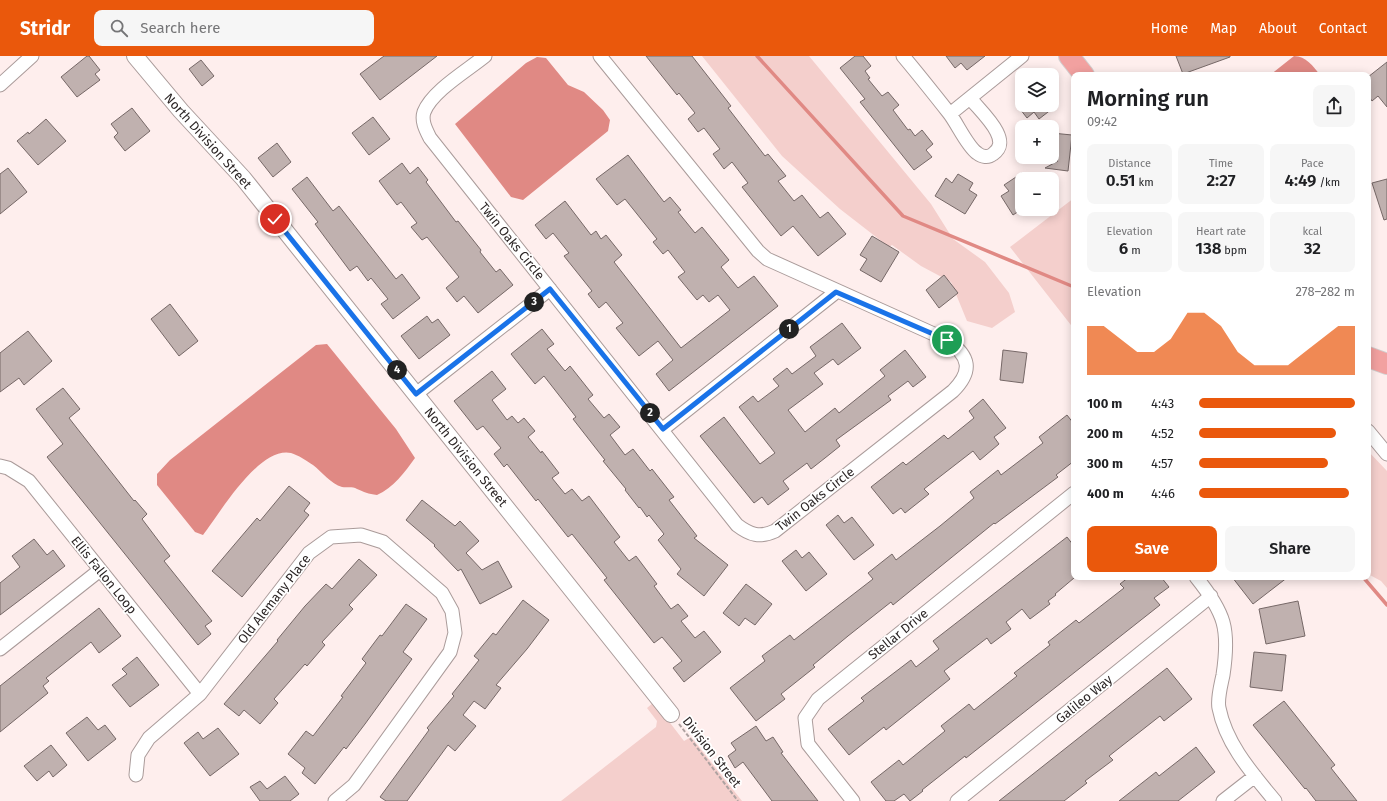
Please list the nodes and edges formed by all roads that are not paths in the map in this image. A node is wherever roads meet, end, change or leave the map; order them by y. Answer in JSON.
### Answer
{"nodes":[{"id":1,"x":32,"y":56,"type":"edge"},
{"id":2,"x":135,"y":56,"type":"edge"},
{"id":3,"x":485,"y":56,"type":"edge"},
{"id":4,"x":600,"y":56,"type":"edge"},
{"id":5,"x":903,"y":56,"type":"edge"},
{"id":6,"x":1022,"y":56,"type":"edge"},
{"id":7,"x":1069,"y":56,"type":"edge"},
{"id":8,"x":1082,"y":72,"type":"edge"},
{"id":9,"x":0,"y":85,"type":"edge"},
{"id":10,"x":970,"y":98,"type":"junction"},
{"id":11,"x":950,"y":114,"type":"junction"},
{"id":12,"x":550,"y":289,"type":"junction"},
{"id":13,"x":836,"y":292,"type":"junction"},
{"id":14,"x":1371,"y":358,"type":"edge"},
{"id":15,"x":1387,"y":364,"type":"edge"},
{"id":16,"x":416,"y":394,"type":"junction"},
{"id":17,"x":663,"y":429,"type":"junction"},
{"id":18,"x":1371,"y":434,"type":"edge"},
{"id":19,"x":1387,"y":454,"type":"edge"},
{"id":20,"x":0,"y":466,"type":"edge"},
{"id":21,"x":1071,"y":495,"type":"edge"},
{"id":22,"x":100,"y":570,"type":"junction"},
{"id":23,"x":1198,"y":580,"type":"edge"},
{"id":24,"x":1211,"y":596,"type":"junction"},
{"id":25,"x":0,"y":649,"type":"edge"},
{"id":26,"x":200,"y":694,"type":"junction"},
{"id":27,"x":670,"y":714,"type":"road end"},
{"id":28,"x":136,"y":775,"type":"dead end"},
{"id":29,"x":1255,"y":776,"type":"junction"},
{"id":30,"x":335,"y":801,"type":"edge"},
{"id":31,"x":853,"y":801,"type":"edge"},
{"id":32,"x":957,"y":801,"type":"edge"},
{"id":33,"x":1223,"y":801,"type":"edge"},
{"id":34,"x":1275,"y":801,"type":"edge"}],
"edges":[{"from":1,"to":9,"type":"street"},
{"from":2,"to":16,"type":"street","name":"North Division Street"},
{"from":3,"to":12,"type":"street","name":"Twin Oaks Circle"},
{"from":4,"to":13,"type":"street","name":"Twin Oaks Circle"},
{"from":5,"to":11,"type":"street"},
{"from":6,"to":10,"type":"street"},
{"from":7,"to":8,"type":"main road"},
{"from":10,"to":11,"type":"street"},
{"from":10,"to":11,"type":"street"},
{"from":12,"to":16,"type":"street"},
{"from":12,"to":17,"type":"street","name":"Twin Oaks Circle"},
{"from":13,"to":17,"type":"street"},
{"from":13,"to":17,"type":"street","name":"Twin Oaks Circle"},
{"from":14,"to":15,"type":"main road"},
{"from":16,"to":27,"type":"street","name":"North Division Street"},
{"from":18,"to":19,"type":"street"},
{"from":20,"to":22,"type":"street","name":"Ellis Fallon Loop"},
{"from":21,"to":31,"type":"street","name":"Stellar Drive"},
{"from":22,"to":25,"type":"street"},
{"from":22,"to":26,"type":"street","name":"Ellis Fallon Loop"},
{"from":23,"to":24,"type":"street"},
{"from":24,"to":29,"type":"street"},
{"from":24,"to":32,"type":"street","name":"Galileo Way"},
{"from":26,"to":28,"type":"street","name":"Old Alemany Place"},
{"from":26,"to":30,"type":"street","name":"Old Alemany Place"},
{"from":29,"to":33,"type":"street"},
{"from":29,"to":34,"type":"street"}]}
